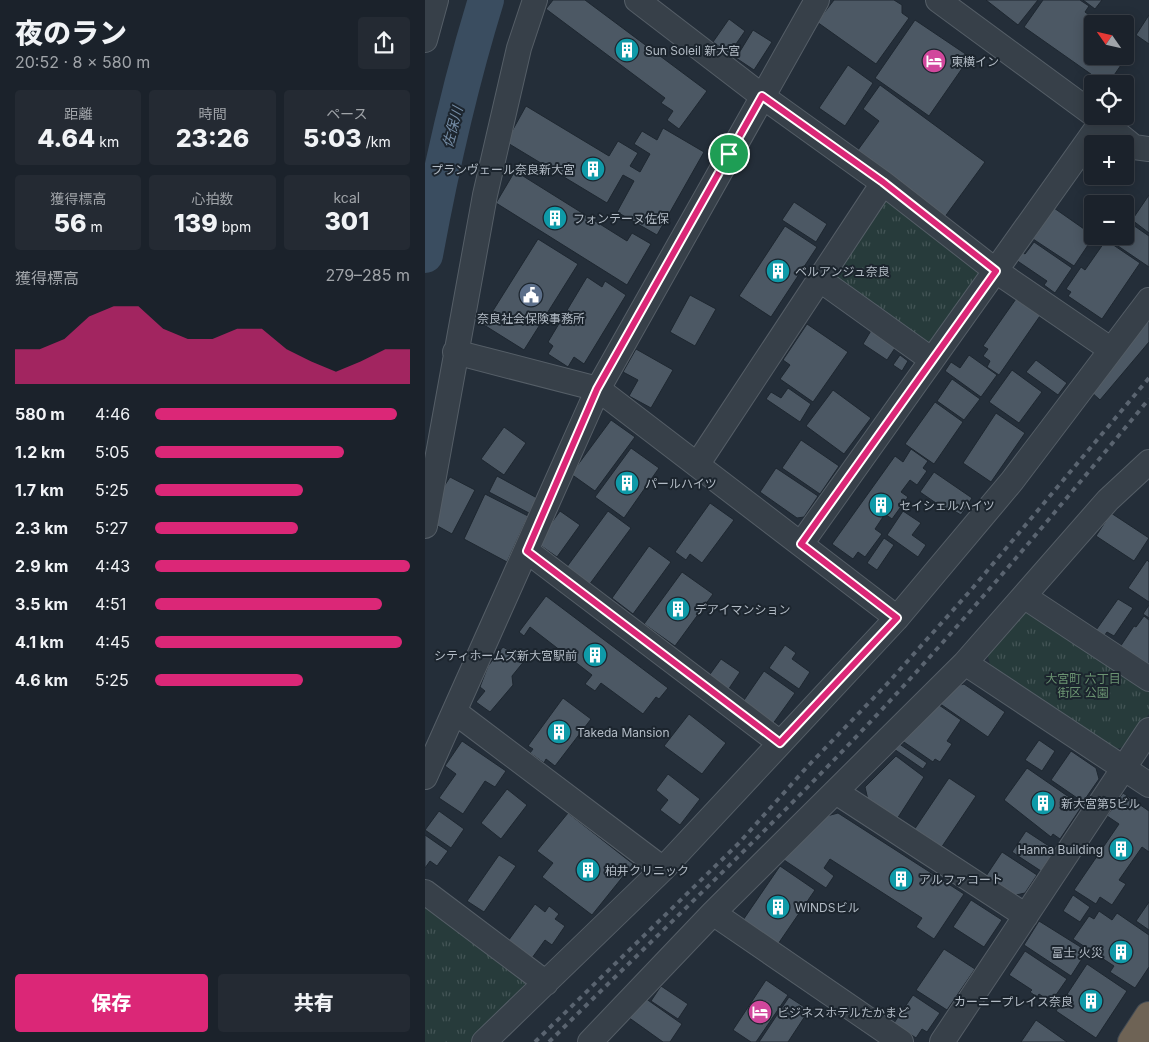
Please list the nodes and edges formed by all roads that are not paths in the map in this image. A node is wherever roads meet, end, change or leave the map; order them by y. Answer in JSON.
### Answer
{"nodes":[{"id":1,"x":436,"y":0,"type":"edge"},
{"id":2,"x":535,"y":0,"type":"edge"},
{"id":3,"x":637,"y":0,"type":"edge"},
{"id":4,"x":817,"y":0,"type":"edge"},
{"id":5,"x":938,"y":0,"type":"edge"},
{"id":6,"x":425,"y":40,"type":"edge"},
{"id":7,"x":762,"y":96,"type":"junction"},
{"id":8,"x":1084,"y":108,"type":"edge"},
{"id":9,"x":1091,"y":125,"type":"edge"},
{"id":10,"x":1107,"y":125,"type":"edge"},
{"id":11,"x":1144,"y":152,"type":"edge"},
{"id":12,"x":883,"y":182,"type":"junction"},
{"id":13,"x":996,"y":271,"type":"junction"},
{"id":14,"x":819,"y":279,"type":"junction"},
{"id":15,"x":1149,"y":300,"type":"edge"},
{"id":16,"x":1110,"y":349,"type":"junction"},
{"id":17,"x":455,"y":352,"type":"junction"},
{"id":18,"x":932,"y":360,"type":"junction"},
{"id":19,"x":597,"y":389,"type":"junction"},
{"id":20,"x":1149,"y":462,"type":"edge"},
{"id":21,"x":697,"y":465,"type":"junction"},
{"id":22,"x":425,"y":526,"type":"edge"},
{"id":23,"x":801,"y":544,"type":"junction"},
{"id":24,"x":527,"y":551,"type":"junction"},
{"id":25,"x":1025,"y":597,"type":"junction"},
{"id":26,"x":897,"y":618,"type":"junction"},
{"id":27,"x":965,"y":663,"type":"junction"},
{"id":28,"x":1149,"y":679,"type":"edge"},
{"id":29,"x":455,"y":712,"type":"junction"},
{"id":30,"x":1149,"y":730,"type":"edge"},
{"id":31,"x":780,"y":743,"type":"junction"},
{"id":32,"x":1124,"y":768,"type":"junction"},
{"id":33,"x":425,"y":776,"type":"edge"},
{"id":34,"x":1149,"y":785,"type":"edge"},
{"id":35,"x":837,"y":792,"type":"junction"},
{"id":36,"x":663,"y":869,"type":"junction"},
{"id":37,"x":425,"y":892,"type":"edge"},
{"id":38,"x":713,"y":913,"type":"junction"},
{"id":39,"x":1026,"y":916,"type":"junction"},
{"id":40,"x":546,"y":983,"type":"junction"},
{"id":41,"x":484,"y":1042,"type":"edge"},
{"id":42,"x":590,"y":1042,"type":"edge"},
{"id":43,"x":901,"y":1042,"type":"edge"},
{"id":44,"x":942,"y":1042,"type":"edge"}],
"edges":[{"from":1,"to":6,"type":"street"},
{"from":2,"to":17,"type":"street"},
{"from":3,"to":7,"type":"street"},
{"from":4,"to":7,"type":"street"},
{"from":5,"to":8,"type":"street"},
{"from":7,"to":12,"type":"street"},
{"from":7,"to":19,"type":"street"},
{"from":9,"to":13,"type":"street"},
{"from":10,"to":11,"type":"street"},
{"from":12,"to":13,"type":"street"},
{"from":12,"to":14,"type":"street"},
{"from":13,"to":16,"type":"street"},
{"from":13,"to":18,"type":"street"},
{"from":14,"to":18,"type":"street"},
{"from":14,"to":21,"type":"street"},
{"from":15,"to":16,"type":"street"},
{"from":16,"to":26,"type":"street"},
{"from":17,"to":19,"type":"street"},
{"from":17,"to":22,"type":"street"},
{"from":18,"to":23,"type":"street"},
{"from":19,"to":21,"type":"street"},
{"from":19,"to":24,"type":"street"},
{"from":20,"to":25,"type":"street"},
{"from":21,"to":23,"type":"street"},
{"from":23,"to":26,"type":"street"},
{"from":24,"to":29,"type":"street"},
{"from":24,"to":31,"type":"street"},
{"from":25,"to":27,"type":"street"},
{"from":25,"to":28,"type":"street"},
{"from":26,"to":31,"type":"street"},
{"from":27,"to":32,"type":"street"},
{"from":27,"to":35,"type":"street"},
{"from":29,"to":33,"type":"street"},
{"from":29,"to":36,"type":"street"},
{"from":30,"to":32,"type":"street"},
{"from":31,"to":36,"type":"street"},
{"from":32,"to":34,"type":"street"},
{"from":32,"to":39,"type":"street"},
{"from":35,"to":38,"type":"street"},
{"from":35,"to":39,"type":"street"},
{"from":36,"to":40,"type":"street"},
{"from":37,"to":40,"type":"street"},
{"from":38,"to":42,"type":"street"},
{"from":38,"to":43,"type":"street"},
{"from":39,"to":44,"type":"street"},
{"from":40,"to":41,"type":"street"}]}
